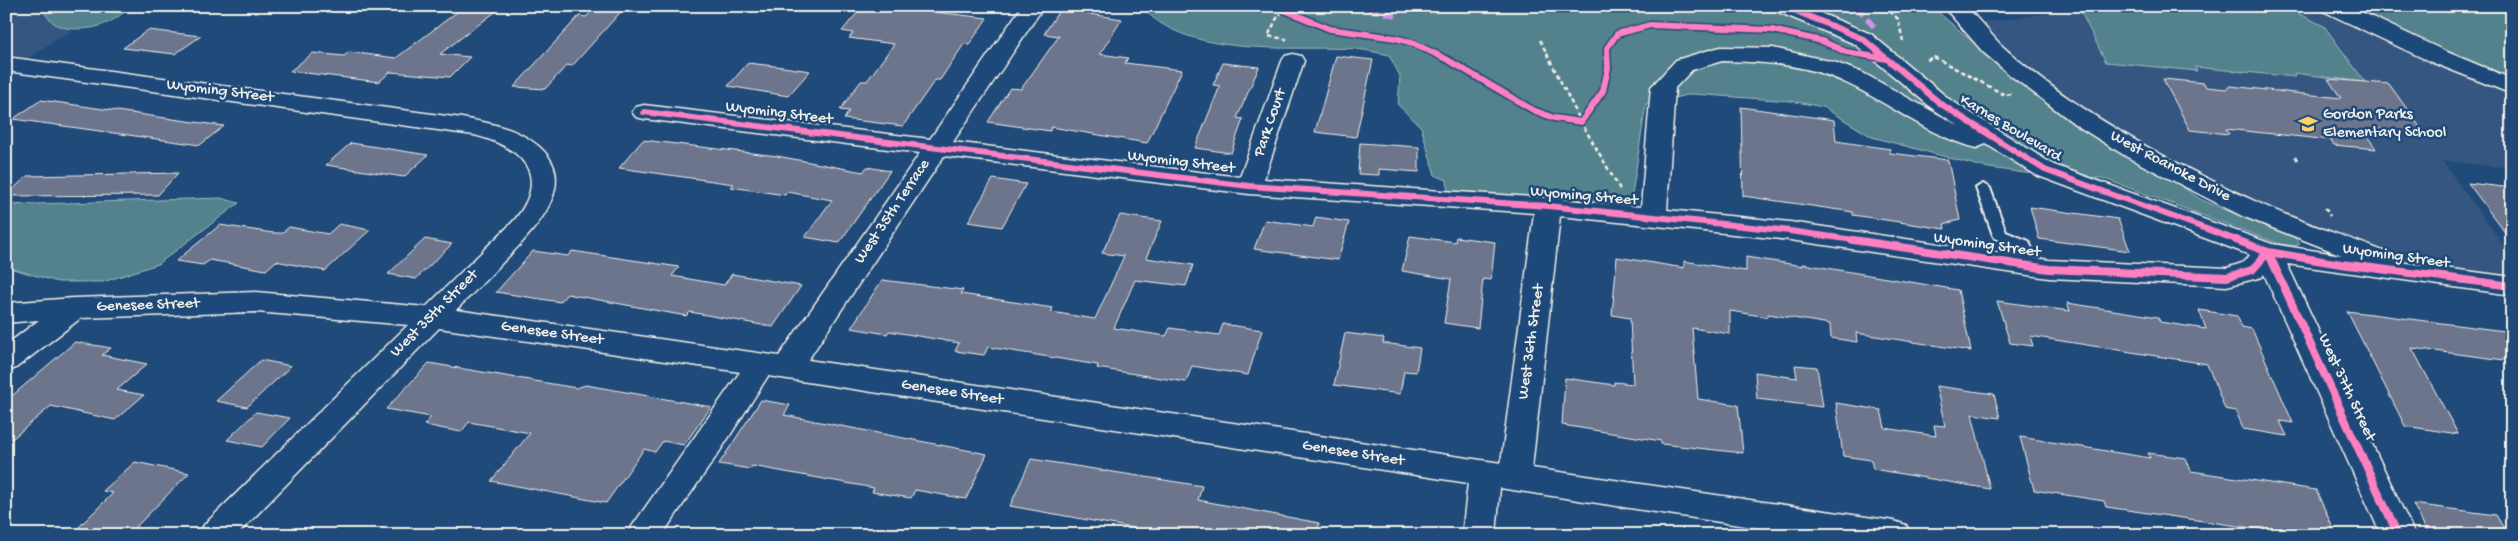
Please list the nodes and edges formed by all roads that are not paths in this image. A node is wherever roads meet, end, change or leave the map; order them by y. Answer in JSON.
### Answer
{"nodes":[{"id":1,"x":1033,"y":6,"type":"edge"},
{"id":2,"x":1784,"y":6,"type":"edge"},
{"id":3,"x":2331,"y":6,"type":"edge"},
{"id":4,"x":1957,"y":7,"type":"edge"},
{"id":5,"x":1290,"y":50,"type":"road end"},
{"id":6,"x":6,"y":64,"type":"edge"},
{"id":7,"x":2512,"y":88,"type":"edge"},
{"id":8,"x":644,"y":112,"type":"dead end"},
{"id":9,"x":434,"y":120,"type":"joint"},
{"id":10,"x":937,"y":147,"type":"junction"},
{"id":11,"x":2045,"y":170,"type":"junction"},
{"id":12,"x":1250,"y":186,"type":"junction"},
{"id":13,"x":1983,"y":188,"type":"dead end"},
{"id":14,"x":1548,"y":206,"type":"junction"},
{"id":15,"x":1644,"y":216,"type":"junction"},
{"id":16,"x":2268,"y":252,"type":"junction"},
{"id":17,"x":2031,"y":266,"type":"junction"},
{"id":18,"x":2419,"y":275,"type":"junction"},
{"id":19,"x":2512,"y":286,"type":"edge"},
{"id":20,"x":74,"y":308,"type":"junction"},
{"id":21,"x":6,"y":313,"type":"edge"},
{"id":22,"x":432,"y":317,"type":"junction"},
{"id":23,"x":6,"y":362,"type":"edge"},
{"id":24,"x":774,"y":366,"type":"junction"},
{"id":25,"x":1500,"y":476,"type":"junction"},
{"id":26,"x":216,"y":535,"type":"edge"},
{"id":27,"x":643,"y":535,"type":"edge"},
{"id":28,"x":1479,"y":535,"type":"edge"},
{"id":29,"x":1894,"y":535,"type":"edge"},
{"id":30,"x":2398,"y":535,"type":"edge"}],
"edges":[{"from":1,"to":10,"type":"street","name":"West 35th Terrace"},
{"from":2,"to":11,"type":"street","name":"Karnes Boulevard"},
{"from":3,"to":7,"type":"street"},
{"from":4,"to":18,"type":"street","name":"West Roanoke Drive"},
{"from":5,"to":12,"type":"street","name":"Park Court"},
{"from":6,"to":9,"type":"street","name":"Wyoming Street"},
{"from":8,"to":10,"type":"street","name":"Wyoming Street"},
{"from":9,"to":22,"type":"street","name":"West 35th Street"},
{"from":10,"to":12,"type":"street","name":"Wyoming Street"},
{"from":10,"to":24,"type":"street","name":"West 35th Terrace"},
{"from":11,"to":15,"type":"street"},
{"from":11,"to":16,"type":"street","name":"Karnes Boulevard"},
{"from":12,"to":14,"type":"street","name":"Wyoming Street"},
{"from":13,"to":17,"type":"lane"},
{"from":14,"to":15,"type":"street","name":"Wyoming Street"},
{"from":14,"to":25,"type":"street","name":"West 36th Street"},
{"from":15,"to":17,"type":"street","name":"Wyoming Street"},
{"from":16,"to":17,"type":"street","name":"Wyoming Street"},
{"from":16,"to":18,"type":"street","name":"Wyoming Street"},
{"from":16,"to":30,"type":"street","name":"West 37th Street"},
{"from":18,"to":19,"type":"street","name":"Wyoming Street"},
{"from":20,"to":21,"type":"street","name":"Genesee Street"},
{"from":20,"to":22,"type":"street","name":"Genesee Street"},
{"from":20,"to":23,"type":"street"},
{"from":22,"to":24,"type":"street","name":"Genesee Street"},
{"from":22,"to":26,"type":"street","name":"West 35th Street"},
{"from":24,"to":25,"type":"street","name":"Genesee Street"},
{"from":24,"to":27,"type":"street","name":"West 35th Terrace"},
{"from":25,"to":28,"type":"street","name":"West 36th Street"},
{"from":25,"to":29,"type":"street","name":"Genesee Street"}]}
